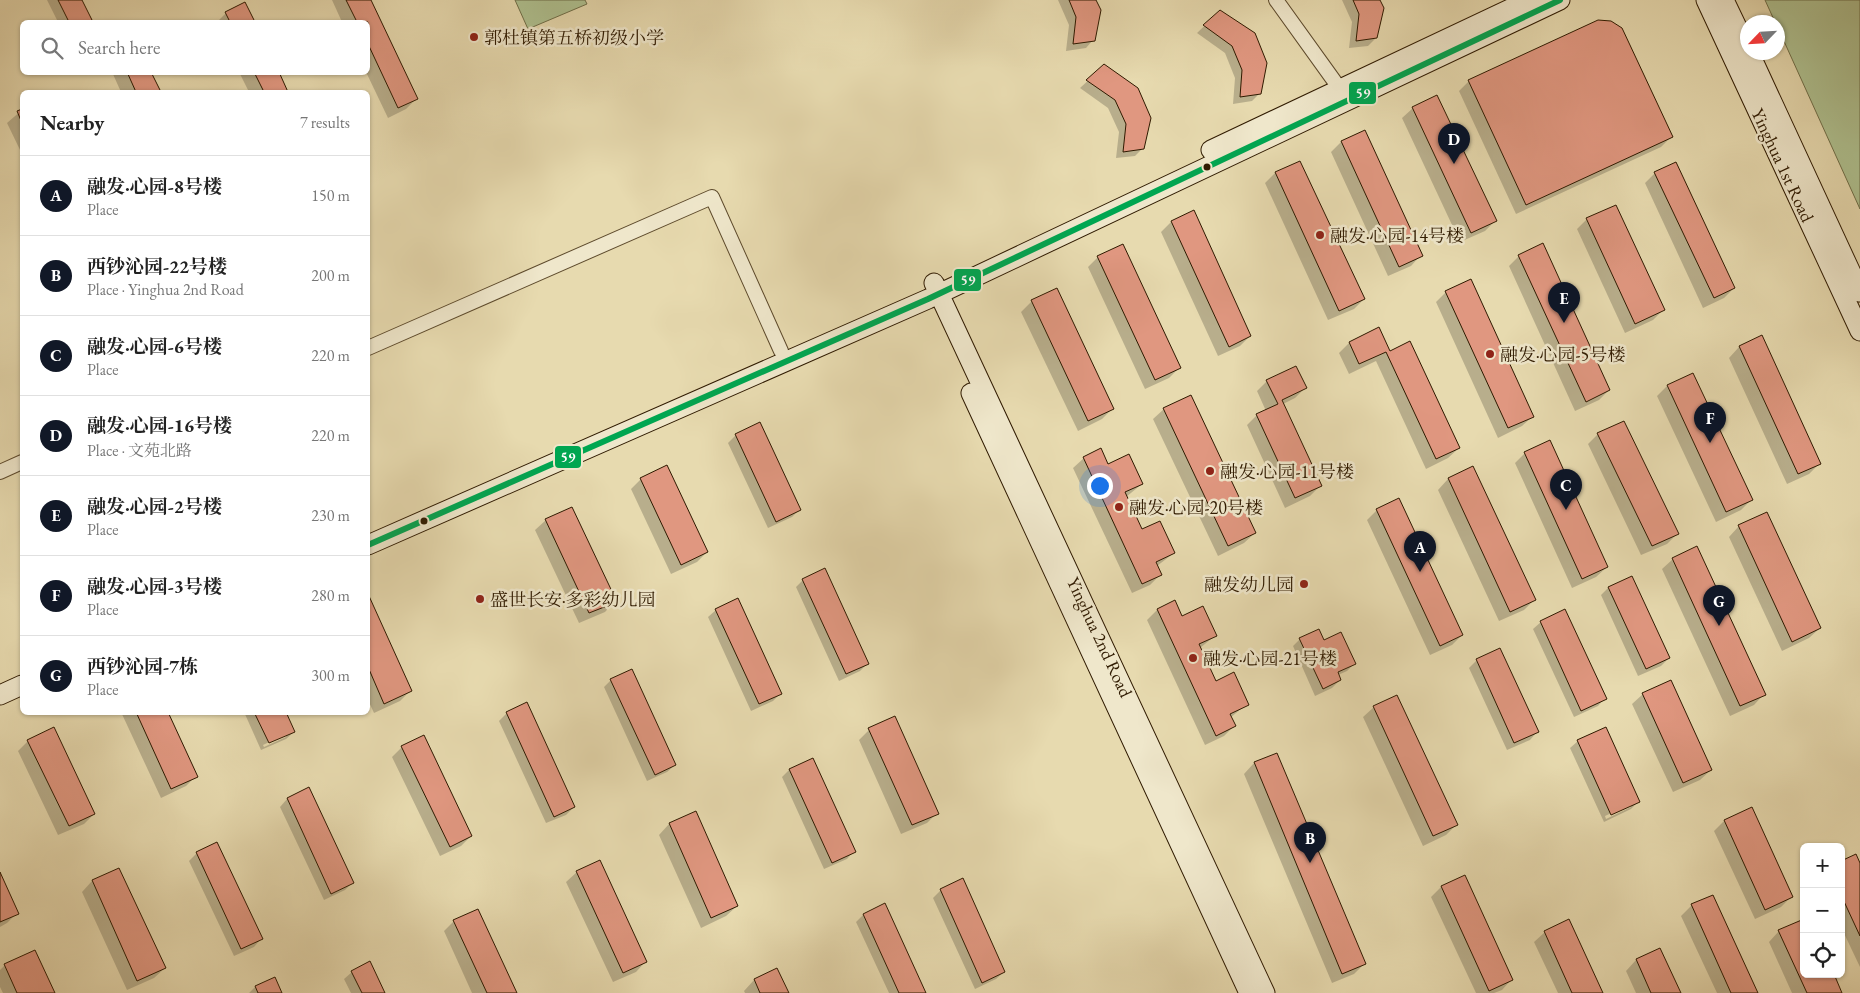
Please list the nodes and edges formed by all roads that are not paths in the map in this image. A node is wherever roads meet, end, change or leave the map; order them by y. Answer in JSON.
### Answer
{"nodes":[{"id":1,"x":1276,"y":0,"type":"edge"},
{"id":2,"x":1529,"y":0,"type":"edge"},
{"id":3,"x":1560,"y":0,"type":"edge"},
{"id":4,"x":1706,"y":0,"type":"edge"},
{"id":5,"x":1724,"y":0,"type":"edge"},
{"id":6,"x":1740,"y":34,"type":"edge"},
{"id":7,"x":1752,"y":60,"type":"edge"},
{"id":8,"x":1340,"y":89,"type":"junction"},
{"id":9,"x":931,"y":290,"type":"junction"},
{"id":10,"x":1860,"y":292,"type":"edge"},
{"id":11,"x":1860,"y":331,"type":"edge"},
{"id":12,"x":370,"y":347,"type":"edge"},
{"id":13,"x":781,"y":350,"type":"junction"},
{"id":14,"x":20,"y":463,"type":"edge"},
{"id":15,"x":0,"y":472,"type":"edge"},
{"id":16,"x":370,"y":532,"type":"edge"},
{"id":17,"x":370,"y":544,"type":"edge"},
{"id":18,"x":20,"y":686,"type":"edge"},
{"id":19,"x":0,"y":695,"type":"edge"},
{"id":20,"x":20,"y":698,"type":"edge"},
{"id":21,"x":0,"y":707,"type":"edge"},
{"id":22,"x":1249,"y":993,"type":"edge"},
{"id":23,"x":1265,"y":993,"type":"edge"}],
"edges":[{"from":1,"to":8,"type":"street"},
{"from":2,"to":8,"type":"street"},
{"from":3,"to":9,"type":"street"},
{"from":4,"to":11,"type":"street","name":"Yinghua 1st Road"},
{"from":5,"to":6,"type":"street","name":"Yinghua 1st Road"},
{"from":7,"to":10,"type":"street","name":"Yinghua 1st Road"},
{"from":8,"to":9,"type":"street"},
{"from":9,"to":13,"type":"street"},
{"from":9,"to":17,"type":"street"},
{"from":9,"to":22,"type":"street","name":"Yinghua 2nd Road"},
{"from":9,"to":23,"type":"street","name":"Yinghua 2nd Road"},
{"from":12,"to":13,"type":"street"},
{"from":13,"to":16,"type":"street"},
{"from":14,"to":15,"type":"street"},
{"from":18,"to":19,"type":"street"},
{"from":20,"to":21,"type":"street"}]}
